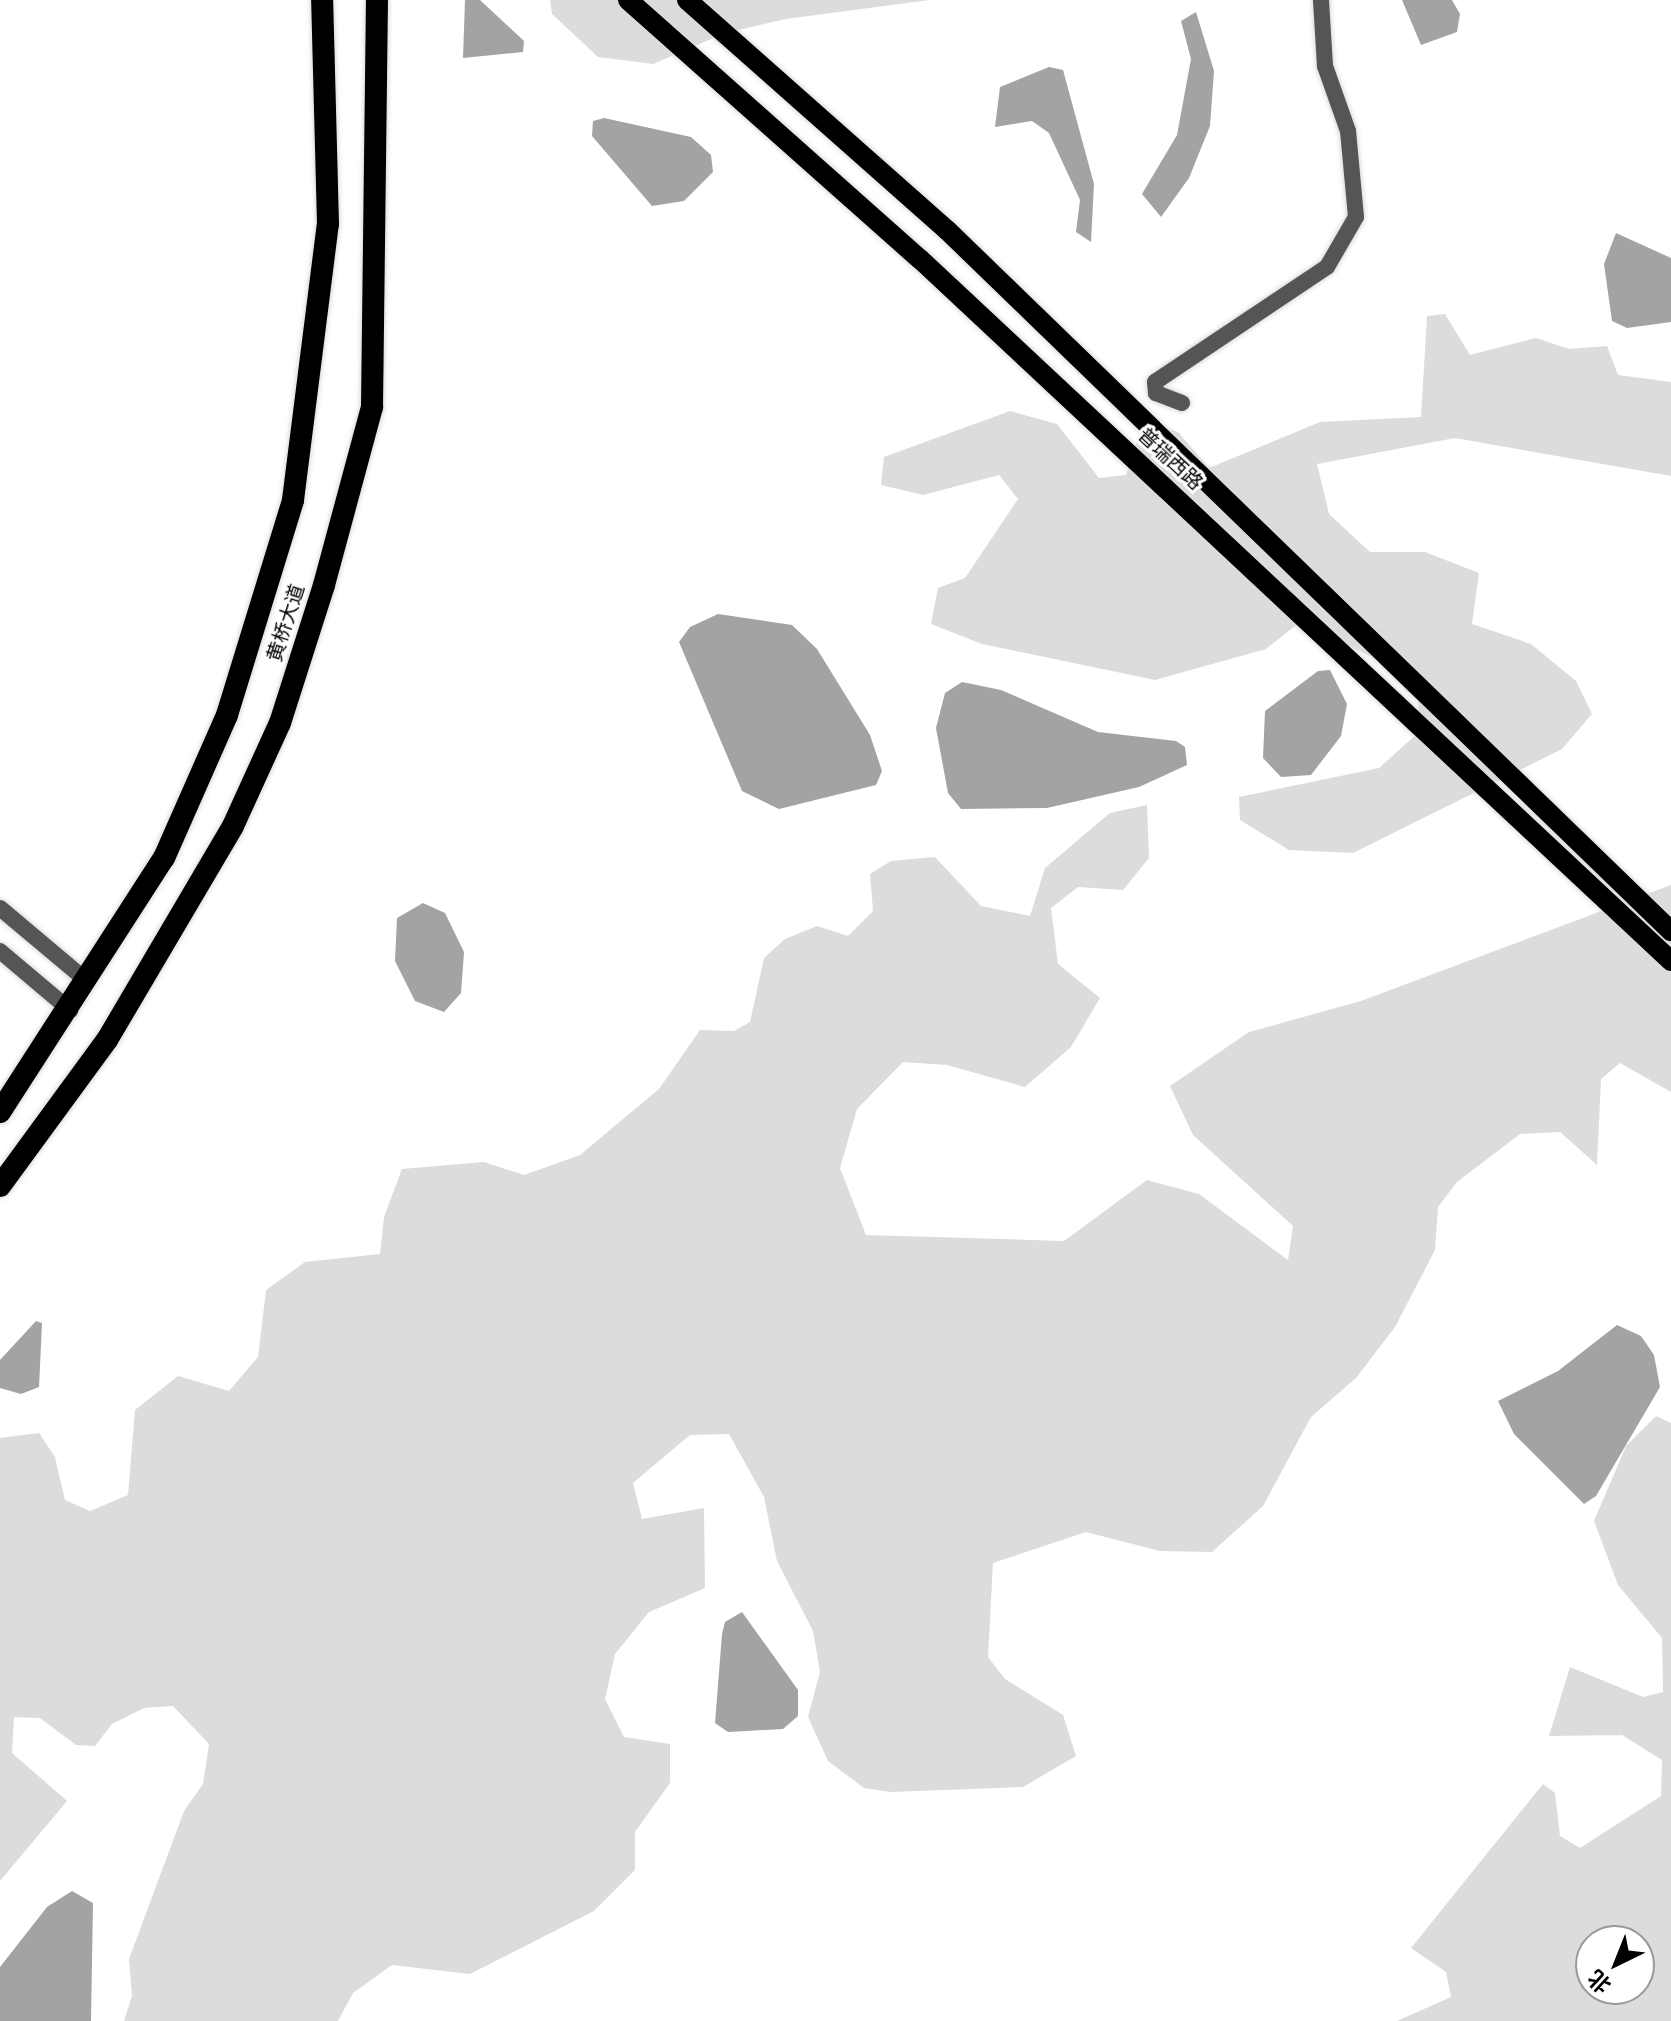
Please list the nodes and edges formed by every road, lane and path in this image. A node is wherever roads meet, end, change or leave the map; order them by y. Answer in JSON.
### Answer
{"nodes":[{"id":1,"x":322,"y":0,"type":"edge"},
{"id":2,"x":377,"y":0,"type":"edge"},
{"id":3,"x":628,"y":0,"type":"edge"},
{"id":4,"x":687,"y":0,"type":"edge"},
{"id":5,"x":1321,"y":0,"type":"edge"},
{"id":6,"x":1182,"y":403,"type":"dead end"},
{"id":7,"x":0,"y":908,"type":"edge"},
{"id":8,"x":1671,"y":931,"type":"edge"},
{"id":9,"x":0,"y":951,"type":"edge"},
{"id":10,"x":1671,"y":961,"type":"edge"},
{"id":11,"x":87,"y":981,"type":"junction"},
{"id":12,"x":70,"y":1010,"type":"junction"},
{"id":13,"x":0,"y":1112,"type":"edge"},
{"id":14,"x":0,"y":1186,"type":"edge"}],
"edges":[{"from":1,"to":11,"type":"highway","name":"黄桥大道"},
{"from":2,"to":14,"type":"highway","name":"黄桥大道"},
{"from":3,"to":10,"type":"main road","name":"普瑞西路"},
{"from":4,"to":8,"type":"main road","name":"普瑞西路"},
{"from":5,"to":6,"type":"street"},
{"from":7,"to":11,"type":"street"},
{"from":9,"to":12,"type":"street"},
{"from":11,"to":12,"type":"highway","name":"黄桥大道"},
{"from":12,"to":13,"type":"highway","name":"黄桥大道"}]}
